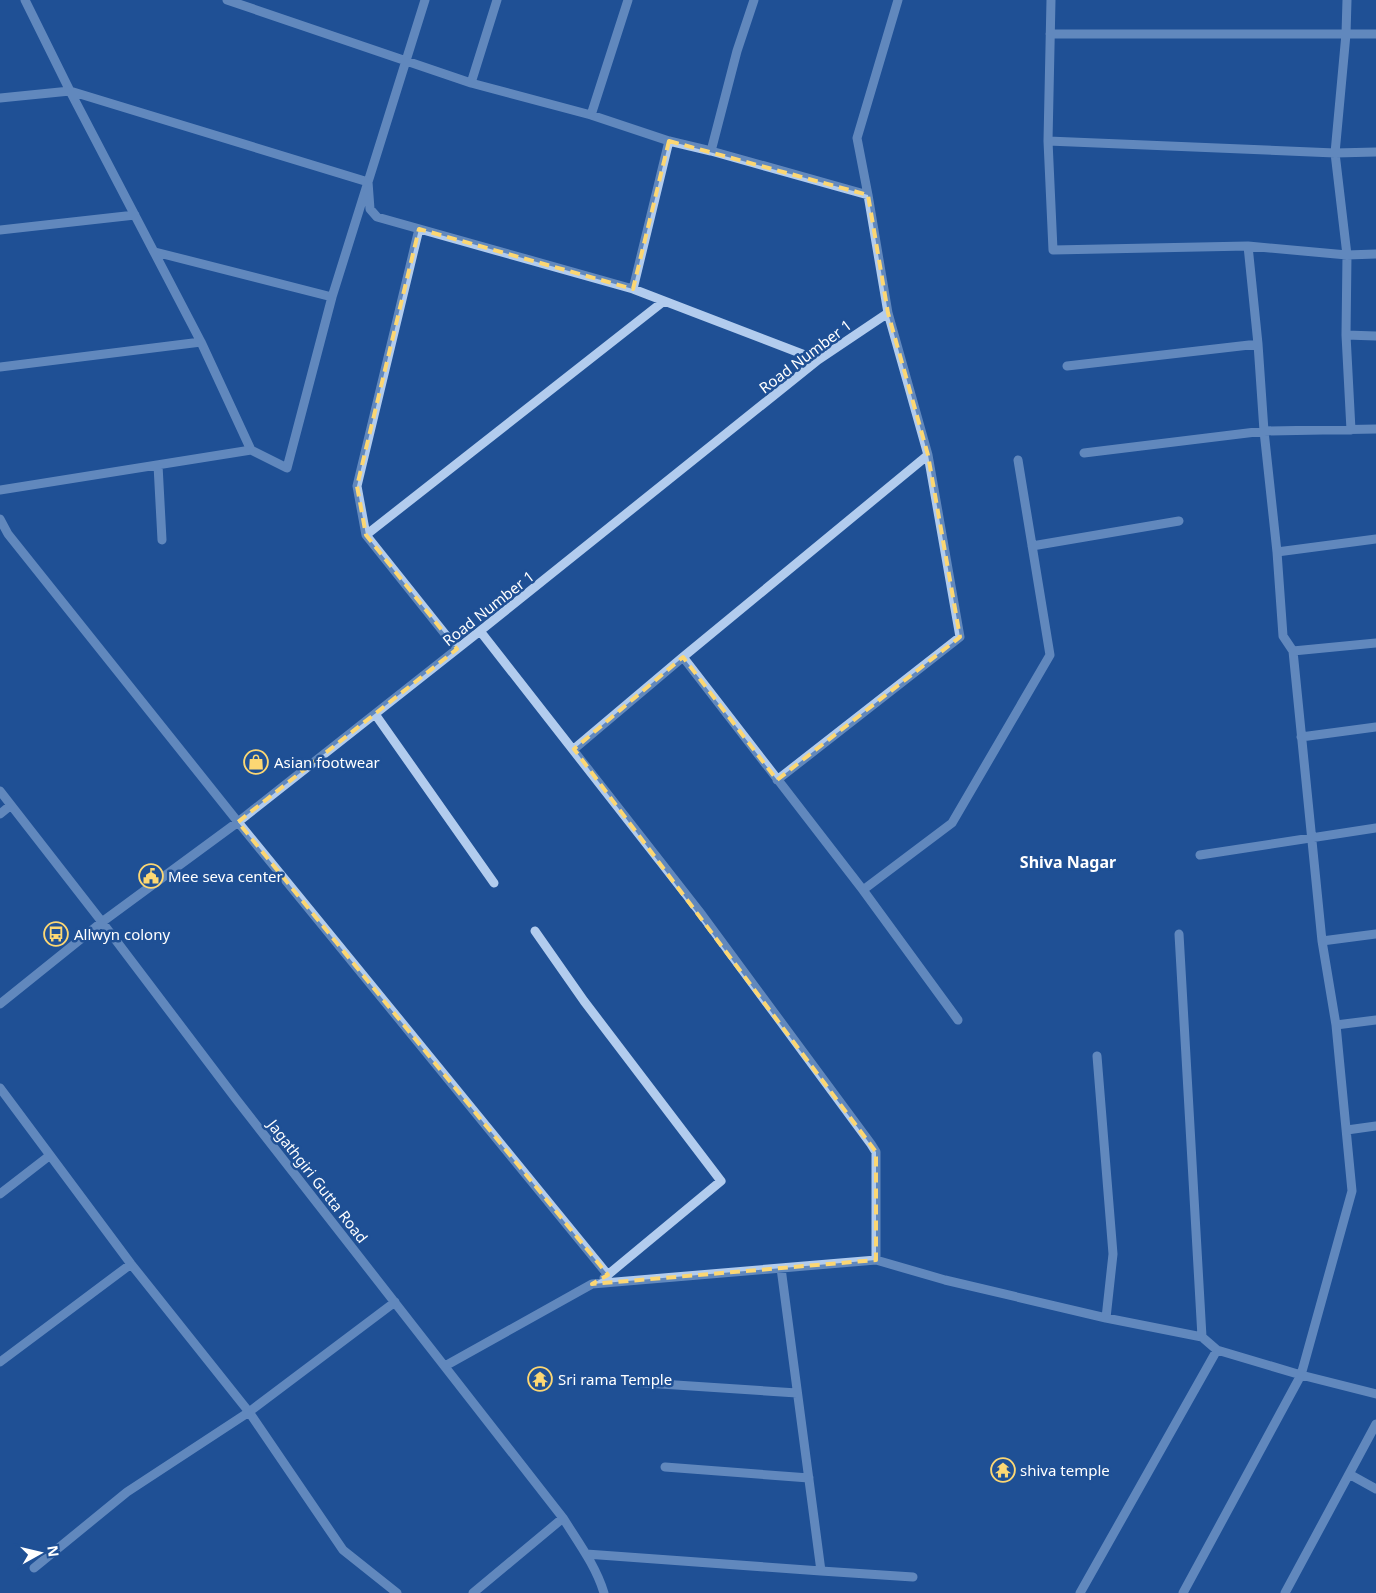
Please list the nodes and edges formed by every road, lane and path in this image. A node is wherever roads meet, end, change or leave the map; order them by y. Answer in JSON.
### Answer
{"nodes":[{"id":1,"x":25,"y":0,"type":"edge"},
{"id":2,"x":227,"y":0,"type":"edge"},
{"id":3,"x":425,"y":0,"type":"edge"},
{"id":4,"x":497,"y":0,"type":"edge"},
{"id":5,"x":628,"y":0,"type":"edge"},
{"id":6,"x":754,"y":0,"type":"edge"},
{"id":7,"x":898,"y":0,"type":"edge"},
{"id":8,"x":1051,"y":0,"type":"edge"},
{"id":9,"x":1347,"y":0,"type":"edge"},
{"id":10,"x":1050,"y":34,"type":"junction"},
{"id":11,"x":1346,"y":34,"type":"junction"},
{"id":12,"x":1376,"y":34,"type":"edge"},
{"id":13,"x":406,"y":60,"type":"junction"},
{"id":14,"x":471,"y":83,"type":"junction"},
{"id":15,"x":70,"y":91,"type":"junction"},
{"id":16,"x":0,"y":98,"type":"edge"},
{"id":17,"x":590,"y":115,"type":"junction"},
{"id":18,"x":669,"y":141,"type":"junction"},
{"id":19,"x":1048,"y":141,"type":"junction"},
{"id":20,"x":712,"y":151,"type":"junction"},
{"id":21,"x":1376,"y":152,"type":"edge"},
{"id":22,"x":1335,"y":153,"type":"junction"},
{"id":23,"x":368,"y":182,"type":"junction"},
{"id":24,"x":868,"y":195,"type":"junction"},
{"id":25,"x":135,"y":215,"type":"junction"},
{"id":26,"x":419,"y":229,"type":"junction"},
{"id":27,"x":0,"y":230,"type":"edge"},
{"id":28,"x":1248,"y":246,"type":"junction"},
{"id":29,"x":155,"y":252,"type":"junction"},
{"id":30,"x":1376,"y":254,"type":"edge"},
{"id":31,"x":1347,"y":256,"type":"junction"},
{"id":32,"x":634,"y":289,"type":"junction"},
{"id":33,"x":332,"y":298,"type":"junction"},
{"id":34,"x":664,"y":301,"type":"junction"},
{"id":35,"x":888,"y":313,"type":"junction"},
{"id":36,"x":1346,"y":335,"type":"junction"},
{"id":37,"x":1376,"y":336,"type":"edge"},
{"id":38,"x":201,"y":342,"type":"junction"},
{"id":39,"x":1258,"y":344,"type":"junction"},
{"id":40,"x":818,"y":360,"type":"junction"},
{"id":41,"x":1067,"y":366,"type":"dead end"},
{"id":42,"x":0,"y":367,"type":"edge"},
{"id":43,"x":1376,"y":429,"type":"edge"},
{"id":44,"x":1351,"y":430,"type":"junction"},
{"id":45,"x":1264,"y":431,"type":"junction"},
{"id":46,"x":251,"y":450,"type":"junction"},
{"id":47,"x":1084,"y":453,"type":"dead end"},
{"id":48,"x":928,"y":455,"type":"junction"},
{"id":49,"x":1018,"y":460,"type":"dead end"},
{"id":50,"x":158,"y":465,"type":"junction"},
{"id":51,"x":0,"y":490,"type":"edge"},
{"id":52,"x":0,"y":520,"type":"edge"},
{"id":53,"x":1179,"y":521,"type":"dead end"},
{"id":54,"x":366,"y":535,"type":"junction"},
{"id":55,"x":4,"y":536,"type":"edge"},
{"id":56,"x":1376,"y":539,"type":"edge"},
{"id":57,"x":162,"y":540,"type":"dead end"},
{"id":58,"x":1032,"y":546,"type":"junction"},
{"id":59,"x":1277,"y":552,"type":"junction"},
{"id":60,"x":480,"y":631,"type":"junction"},
{"id":61,"x":1376,"y":643,"type":"edge"},
{"id":62,"x":457,"y":649,"type":"junction"},
{"id":63,"x":1293,"y":651,"type":"junction"},
{"id":64,"x":683,"y":656,"type":"junction"},
{"id":65,"x":375,"y":714,"type":"junction"},
{"id":66,"x":1376,"y":727,"type":"edge"},
{"id":67,"x":1301,"y":737,"type":"junction"},
{"id":68,"x":574,"y":749,"type":"junction"},
{"id":69,"x":777,"y":780,"type":"junction"},
{"id":70,"x":0,"y":791,"type":"edge"},
{"id":71,"x":11,"y":805,"type":"junction"},
{"id":72,"x":0,"y":814,"type":"edge"},
{"id":73,"x":238,"y":822,"type":"junction"},
{"id":74,"x":1376,"y":828,"type":"edge"},
{"id":75,"x":1311,"y":837,"type":"junction"},
{"id":76,"x":1200,"y":855,"type":"dead end"},
{"id":77,"x":494,"y":884,"type":"dead end"},
{"id":78,"x":863,"y":890,"type":"junction"},
{"id":79,"x":102,"y":922,"type":"junction"},
{"id":80,"x":535,"y":931,"type":"dead end"},
{"id":81,"x":1179,"y":934,"type":"dead end"},
{"id":82,"x":1376,"y":934,"type":"edge"},
{"id":83,"x":1322,"y":941,"type":"junction"},
{"id":84,"x":0,"y":1004,"type":"edge"},
{"id":85,"x":958,"y":1020,"type":"dead end"},
{"id":86,"x":1376,"y":1020,"type":"edge"},
{"id":87,"x":1336,"y":1025,"type":"junction"},
{"id":88,"x":1097,"y":1056,"type":"dead end"},
{"id":89,"x":0,"y":1088,"type":"edge"},
{"id":90,"x":1376,"y":1126,"type":"edge"},
{"id":91,"x":1347,"y":1130,"type":"junction"},
{"id":92,"x":49,"y":1156,"type":"junction"},
{"id":93,"x":0,"y":1194,"type":"edge"},
{"id":94,"x":876,"y":1260,"type":"junction"},
{"id":95,"x":130,"y":1264,"type":"junction"},
{"id":96,"x":780,"y":1268,"type":"junction"},
{"id":97,"x":608,"y":1275,"type":"junction"},
{"id":98,"x":592,"y":1284,"type":"junction"},
{"id":99,"x":395,"y":1302,"type":"junction"},
{"id":100,"x":1106,"y":1318,"type":"junction"},
{"id":101,"x":1202,"y":1337,"type":"junction"},
{"id":102,"x":1217,"y":1350,"type":"junction"},
{"id":103,"x":0,"y":1362,"type":"edge"},
{"id":104,"x":445,"y":1366,"type":"junction"},
{"id":105,"x":1301,"y":1376,"type":"junction"},
{"id":106,"x":630,"y":1382,"type":"dead end"},
{"id":107,"x":797,"y":1393,"type":"junction"},
{"id":108,"x":1376,"y":1394,"type":"edge"},
{"id":109,"x":249,"y":1412,"type":"junction"},
{"id":110,"x":1376,"y":1424,"type":"edge"},
{"id":111,"x":665,"y":1467,"type":"dead end"},
{"id":112,"x":1348,"y":1474,"type":"junction"},
{"id":113,"x":809,"y":1478,"type":"junction"},
{"id":114,"x":1376,"y":1489,"type":"edge"},
{"id":115,"x":563,"y":1518,"type":"junction"},
{"id":116,"x":586,"y":1554,"type":"junction"},
{"id":117,"x":34,"y":1568,"type":"dead end"},
{"id":118,"x":821,"y":1571,"type":"junction"},
{"id":119,"x":913,"y":1577,"type":"dead end"},
{"id":120,"x":397,"y":1593,"type":"edge"},
{"id":121,"x":473,"y":1593,"type":"edge"},
{"id":122,"x":604,"y":1593,"type":"edge"},
{"id":123,"x":1080,"y":1593,"type":"edge"},
{"id":124,"x":1183,"y":1593,"type":"edge"},
{"id":125,"x":1284,"y":1593,"type":"edge"}],
"edges":[{"from":1,"to":15,"type":"street"},
{"from":2,"to":13,"type":"street"},
{"from":3,"to":13,"type":"street"},
{"from":4,"to":14,"type":"street"},
{"from":5,"to":17,"type":"street"},
{"from":6,"to":20,"type":"street"},
{"from":7,"to":24,"type":"street"},
{"from":8,"to":10,"type":"street"},
{"from":9,"to":11,"type":"street"},
{"from":10,"to":11,"type":"street"},
{"from":10,"to":19,"type":"street"},
{"from":11,"to":12,"type":"street"},
{"from":11,"to":22,"type":"street"},
{"from":13,"to":14,"type":"street"},
{"from":13,"to":23,"type":"street"},
{"from":14,"to":17,"type":"street"},
{"from":15,"to":16,"type":"street"},
{"from":15,"to":23,"type":"street"},
{"from":15,"to":25,"type":"street"},
{"from":17,"to":18,"type":"street"},
{"from":18,"to":20,"type":"street"},
{"from":18,"to":32,"type":"street"},
{"from":19,"to":22,"type":"street"},
{"from":19,"to":28,"type":"street"},
{"from":20,"to":24,"type":"street"},
{"from":21,"to":22,"type":"street"},
{"from":22,"to":31,"type":"street"},
{"from":23,"to":26,"type":"street"},
{"from":23,"to":33,"type":"street"},
{"from":24,"to":35,"type":"street"},
{"from":25,"to":27,"type":"street"},
{"from":25,"to":29,"type":"street"},
{"from":26,"to":32,"type":"street"},
{"from":26,"to":54,"type":"street"},
{"from":28,"to":31,"type":"street"},
{"from":28,"to":39,"type":"street"},
{"from":29,"to":33,"type":"street"},
{"from":29,"to":38,"type":"street"},
{"from":30,"to":31,"type":"street"},
{"from":31,"to":36,"type":"street"},
{"from":32,"to":34,"type":"street"},
{"from":33,"to":46,"type":"street"},
{"from":34,"to":40,"type":"street"},
{"from":34,"to":54,"type":"street"},
{"from":35,"to":40,"type":"street","name":"Road Number 1"},
{"from":35,"to":48,"type":"street"},
{"from":36,"to":37,"type":"street"},
{"from":36,"to":44,"type":"street"},
{"from":38,"to":42,"type":"street"},
{"from":38,"to":46,"type":"street"},
{"from":39,"to":41,"type":"street"},
{"from":39,"to":45,"type":"street"},
{"from":40,"to":60,"type":"street","name":"Road Number 1"},
{"from":43,"to":44,"type":"street"},
{"from":44,"to":45,"type":"street"},
{"from":45,"to":47,"type":"street"},
{"from":45,"to":59,"type":"street"},
{"from":46,"to":50,"type":"street"},
{"from":48,"to":64,"type":"street"},
{"from":48,"to":69,"type":"street"},
{"from":49,"to":58,"type":"street"},
{"from":50,"to":51,"type":"street"},
{"from":50,"to":57,"type":"street"},
{"from":52,"to":55,"type":"street"},
{"from":53,"to":58,"type":"street"},
{"from":54,"to":62,"type":"street"},
{"from":55,"to":73,"type":"street"},
{"from":56,"to":59,"type":"street"},
{"from":58,"to":78,"type":"street"},
{"from":59,"to":63,"type":"street"},
{"from":60,"to":62,"type":"street","name":"Road Number 1"},
{"from":60,"to":68,"type":"street"},
{"from":61,"to":63,"type":"street"},
{"from":62,"to":65,"type":"street","name":"Road Number 1"},
{"from":63,"to":67,"type":"street"},
{"from":64,"to":68,"type":"street"},
{"from":64,"to":69,"type":"street"},
{"from":65,"to":73,"type":"street","name":"Road Number 1"},
{"from":65,"to":77,"type":"street"},
{"from":66,"to":67,"type":"street"},
{"from":67,"to":75,"type":"street"},
{"from":68,"to":94,"type":"street"},
{"from":69,"to":78,"type":"street"},
{"from":70,"to":71,"type":"street","name":"Jagathgiri Gutta Road"},
{"from":71,"to":72,"type":"street"},
{"from":71,"to":79,"type":"street","name":"Jagathgiri Gutta Road"},
{"from":73,"to":79,"type":"street","name":"Road Number 1"},
{"from":73,"to":97,"type":"street"},
{"from":74,"to":75,"type":"street"},
{"from":75,"to":76,"type":"street"},
{"from":75,"to":83,"type":"street"},
{"from":78,"to":85,"type":"street"},
{"from":79,"to":84,"type":"street","name":"Road Number 1"},
{"from":79,"to":99,"type":"street","name":"Jagathgiri Gutta Road"},
{"from":80,"to":97,"type":"street"},
{"from":81,"to":101,"type":"street"},
{"from":82,"to":83,"type":"street"},
{"from":83,"to":87,"type":"street"},
{"from":86,"to":87,"type":"street"},
{"from":87,"to":91,"type":"street"},
{"from":88,"to":100,"type":"street"},
{"from":89,"to":92,"type":"street"},
{"from":90,"to":91,"type":"street"},
{"from":91,"to":105,"type":"street"},
{"from":92,"to":93,"type":"street"},
{"from":92,"to":95,"type":"street"},
{"from":94,"to":96,"type":"street"},
{"from":94,"to":100,"type":"street"},
{"from":95,"to":103,"type":"street"},
{"from":95,"to":109,"type":"street"},
{"from":96,"to":98,"type":"street"},
{"from":96,"to":107,"type":"street"},
{"from":97,"to":98,"type":"street"},
{"from":98,"to":104,"type":"street"},
{"from":99,"to":104,"type":"street","name":"Jagathgiri Gutta Road"},
{"from":99,"to":109,"type":"street"},
{"from":100,"to":101,"type":"street"},
{"from":101,"to":102,"type":"street"},
{"from":102,"to":105,"type":"street"},
{"from":102,"to":123,"type":"street"},
{"from":104,"to":115,"type":"street","name":"Jagathgiri Gutta Road"},
{"from":105,"to":108,"type":"street"},
{"from":105,"to":124,"type":"street"},
{"from":106,"to":107,"type":"street"},
{"from":107,"to":113,"type":"street"},
{"from":109,"to":117,"type":"street"},
{"from":109,"to":120,"type":"street"},
{"from":110,"to":112,"type":"street"},
{"from":111,"to":113,"type":"street"},
{"from":112,"to":114,"type":"street"},
{"from":112,"to":125,"type":"street"},
{"from":113,"to":118,"type":"street"},
{"from":115,"to":116,"type":"street","name":"Jagathgiri Gutta Road"},
{"from":115,"to":121,"type":"street"},
{"from":116,"to":118,"type":"street"},
{"from":116,"to":122,"type":"street","name":"Jagathgiri Gutta Road"},
{"from":118,"to":119,"type":"street"}]}
